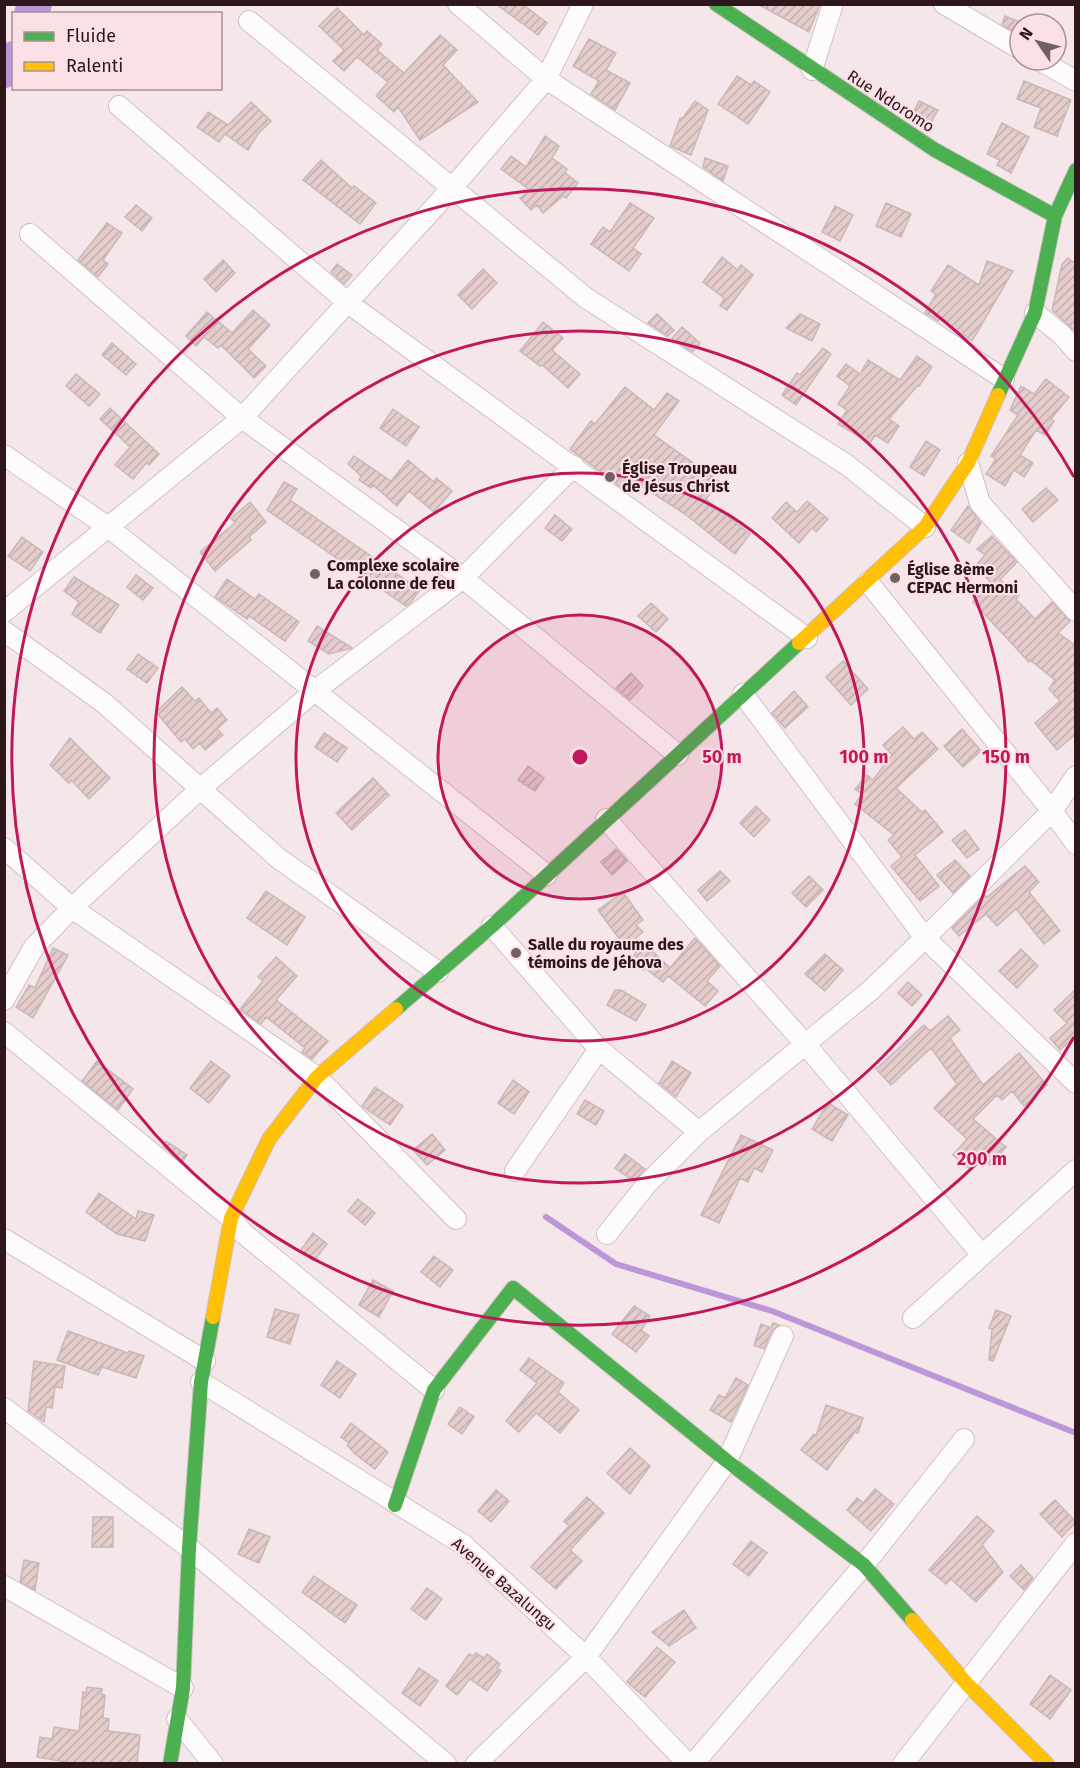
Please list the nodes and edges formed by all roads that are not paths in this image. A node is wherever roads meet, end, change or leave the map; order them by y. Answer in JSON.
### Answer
{"nodes":[{"id":1,"x":458,"y":4,"type":"edge"},
{"id":2,"x":583,"y":4,"type":"edge"},
{"id":3,"x":716,"y":4,"type":"edge"},
{"id":4,"x":833,"y":4,"type":"edge"},
{"id":5,"x":944,"y":4,"type":"edge"},
{"id":6,"x":249,"y":21,"type":"dead end"},
{"id":7,"x":1008,"y":42,"type":"edge"},
{"id":8,"x":812,"y":70,"type":"junction"},
{"id":9,"x":1060,"y":72,"type":"edge"},
{"id":10,"x":546,"y":79,"type":"junction"},
{"id":11,"x":1076,"y":81,"type":"edge"},
{"id":12,"x":119,"y":106,"type":"dead end"},
{"id":13,"x":1076,"y":170,"type":"edge"},
{"id":14,"x":452,"y":188,"type":"junction"},
{"id":15,"x":1055,"y":216,"type":"junction"},
{"id":16,"x":30,"y":234,"type":"dead end"},
{"id":17,"x":348,"y":303,"type":"junction"},
{"id":18,"x":1035,"y":313,"type":"junction"},
{"id":19,"x":1076,"y":351,"type":"edge"},
{"id":20,"x":1004,"y":380,"type":"junction"},
{"id":21,"x":242,"y":418,"type":"junction"},
{"id":22,"x":4,"y":455,"type":"edge"},
{"id":23,"x":968,"y":463,"type":"junction"},
{"id":24,"x":574,"y":466,"type":"junction"},
{"id":25,"x":925,"y":526,"type":"junction"},
{"id":26,"x":108,"y":527,"type":"junction"},
{"id":27,"x":463,"y":578,"type":"junction"},
{"id":28,"x":868,"y":582,"type":"junction"},
{"id":29,"x":1076,"y":611,"type":"edge"},
{"id":30,"x":4,"y":612,"type":"edge"},
{"id":31,"x":4,"y":631,"type":"edge"},
{"id":32,"x":807,"y":638,"type":"junction"},
{"id":33,"x":316,"y":690,"type":"junction"},
{"id":34,"x":743,"y":694,"type":"junction"},
{"id":35,"x":678,"y":755,"type":"junction"},
{"id":36,"x":1076,"y":776,"type":"edge"},
{"id":37,"x":200,"y":789,"type":"junction"},
{"id":38,"x":1052,"y":811,"type":"junction"},
{"id":39,"x":606,"y":819,"type":"junction"},
{"id":40,"x":1076,"y":844,"type":"edge"},
{"id":41,"x":4,"y":848,"type":"edge"},
{"id":42,"x":547,"y":875,"type":"junction"},
{"id":43,"x":72,"y":908,"type":"junction"},
{"id":44,"x":492,"y":926,"type":"junction"},
{"id":45,"x":925,"y":939,"type":"junction"},
{"id":46,"x":438,"y":972,"type":"junction"},
{"id":47,"x":4,"y":1000,"type":"edge"},
{"id":48,"x":4,"y":1032,"type":"edge"},
{"id":49,"x":806,"y":1045,"type":"junction"},
{"id":50,"x":599,"y":1049,"type":"junction"},
{"id":51,"x":317,"y":1077,"type":"junction"},
{"id":52,"x":1076,"y":1083,"type":"edge"},
{"id":53,"x":699,"y":1132,"type":"junction"},
{"id":54,"x":1076,"y":1170,"type":"edge"},
{"id":55,"x":515,"y":1172,"type":"dead end"},
{"id":56,"x":231,"y":1218,"type":"junction"},
{"id":57,"x":456,"y":1219,"type":"dead end"},
{"id":58,"x":608,"y":1234,"type":"dead end"},
{"id":59,"x":4,"y":1239,"type":"edge"},
{"id":60,"x":981,"y":1254,"type":"junction"},
{"id":61,"x":913,"y":1318,"type":"dead end"},
{"id":62,"x":783,"y":1336,"type":"dead end"},
{"id":63,"x":205,"y":1361,"type":"junction"},
{"id":64,"x":201,"y":1382,"type":"junction"},
{"id":65,"x":434,"y":1390,"type":"junction"},
{"id":66,"x":4,"y":1408,"type":"edge"},
{"id":67,"x":964,"y":1439,"type":"dead end"},
{"id":68,"x":727,"y":1461,"type":"junction"},
{"id":69,"x":395,"y":1505,"type":"junction"},
{"id":70,"x":1076,"y":1543,"type":"edge"},
{"id":71,"x":189,"y":1548,"type":"junction"},
{"id":72,"x":864,"y":1565,"type":"junction"},
{"id":73,"x":4,"y":1586,"type":"edge"},
{"id":74,"x":586,"y":1657,"type":"junction"},
{"id":75,"x":967,"y":1684,"type":"junction"},
{"id":76,"x":183,"y":1688,"type":"junction"},
{"id":77,"x":177,"y":1719,"type":"junction"},
{"id":78,"x":170,"y":1764,"type":"edge"},
{"id":79,"x":213,"y":1764,"type":"edge"},
{"id":80,"x":446,"y":1764,"type":"edge"},
{"id":81,"x":476,"y":1764,"type":"edge"},
{"id":82,"x":688,"y":1764,"type":"edge"},
{"id":83,"x":693,"y":1764,"type":"edge"},
{"id":84,"x":903,"y":1764,"type":"edge"},
{"id":85,"x":1047,"y":1764,"type":"edge"}],
"edges":[{"from":1,"to":10,"type":"street"},
{"from":2,"to":10,"type":"street"},
{"from":3,"to":8,"type":"street","name":"Rue Ndoromo"},
{"from":4,"to":8,"type":"street"},
{"from":5,"to":7,"type":"street"},
{"from":6,"to":14,"type":"street"},
{"from":8,"to":15,"type":"street","name":"Rue Ndoromo"},
{"from":9,"to":11,"type":"street"},
{"from":10,"to":14,"type":"street"},
{"from":10,"to":20,"type":"street"},
{"from":12,"to":17,"type":"street"},
{"from":13,"to":15,"type":"street"},
{"from":14,"to":17,"type":"street"},
{"from":14,"to":25,"type":"street"},
{"from":15,"to":18,"type":"street"},
{"from":16,"to":21,"type":"street"},
{"from":17,"to":21,"type":"street"},
{"from":17,"to":24,"type":"street"},
{"from":18,"to":19,"type":"street"},
{"from":18,"to":20,"type":"street"},
{"from":20,"to":23,"type":"street"},
{"from":21,"to":26,"type":"street"},
{"from":21,"to":27,"type":"street"},
{"from":22,"to":26,"type":"street"},
{"from":23,"to":25,"type":"street"},
{"from":23,"to":29,"type":"street"},
{"from":24,"to":27,"type":"street"},
{"from":24,"to":32,"type":"street"},
{"from":25,"to":28,"type":"street"},
{"from":26,"to":30,"type":"street"},
{"from":26,"to":33,"type":"street"},
{"from":27,"to":33,"type":"street"},
{"from":27,"to":35,"type":"street"},
{"from":28,"to":32,"type":"street"},
{"from":28,"to":38,"type":"street"},
{"from":31,"to":37,"type":"street"},
{"from":32,"to":34,"type":"street"},
{"from":33,"to":37,"type":"street"},
{"from":33,"to":42,"type":"street"},
{"from":34,"to":35,"type":"street"},
{"from":34,"to":45,"type":"street"},
{"from":35,"to":39,"type":"street"},
{"from":36,"to":38,"type":"street"},
{"from":37,"to":43,"type":"street"},
{"from":37,"to":46,"type":"street"},
{"from":38,"to":40,"type":"street"},
{"from":38,"to":45,"type":"street"},
{"from":39,"to":42,"type":"street"},
{"from":39,"to":49,"type":"street"},
{"from":41,"to":43,"type":"street"},
{"from":42,"to":44,"type":"street"},
{"from":43,"to":47,"type":"street"},
{"from":43,"to":51,"type":"street"},
{"from":44,"to":46,"type":"street"},
{"from":44,"to":50,"type":"street"},
{"from":45,"to":49,"type":"street"},
{"from":45,"to":52,"type":"street"},
{"from":46,"to":51,"type":"street"},
{"from":48,"to":56,"type":"street"},
{"from":49,"to":53,"type":"street"},
{"from":49,"to":60,"type":"street"},
{"from":50,"to":53,"type":"street"},
{"from":50,"to":55,"type":"street"},
{"from":51,"to":56,"type":"street"},
{"from":51,"to":57,"type":"street"},
{"from":53,"to":58,"type":"street"},
{"from":54,"to":60,"type":"street"},
{"from":56,"to":63,"type":"street"},
{"from":56,"to":65,"type":"street"},
{"from":59,"to":63,"type":"street"},
{"from":60,"to":61,"type":"street"},
{"from":62,"to":68,"type":"street"},
{"from":63,"to":64,"type":"street"},
{"from":64,"to":69,"type":"street","name":"Avenue Bazalungu"},
{"from":64,"to":71,"type":"street"},
{"from":65,"to":68,"type":"street"},
{"from":65,"to":69,"type":"street"},
{"from":66,"to":71,"type":"street"},
{"from":67,"to":72,"type":"street"},
{"from":68,"to":72,"type":"street"},
{"from":68,"to":74,"type":"street"},
{"from":69,"to":74,"type":"street","name":"Avenue Bazalungu"},
{"from":70,"to":75,"type":"street"},
{"from":71,"to":76,"type":"street"},
{"from":71,"to":80,"type":"street"},
{"from":72,"to":75,"type":"street"},
{"from":72,"to":83,"type":"street"},
{"from":73,"to":76,"type":"street"},
{"from":74,"to":81,"type":"street"},
{"from":74,"to":82,"type":"street","name":"Avenue Bazalungu"},
{"from":75,"to":84,"type":"street"},
{"from":75,"to":85,"type":"street"},
{"from":76,"to":77,"type":"street"},
{"from":77,"to":78,"type":"street"},
{"from":77,"to":79,"type":"street"}]}
